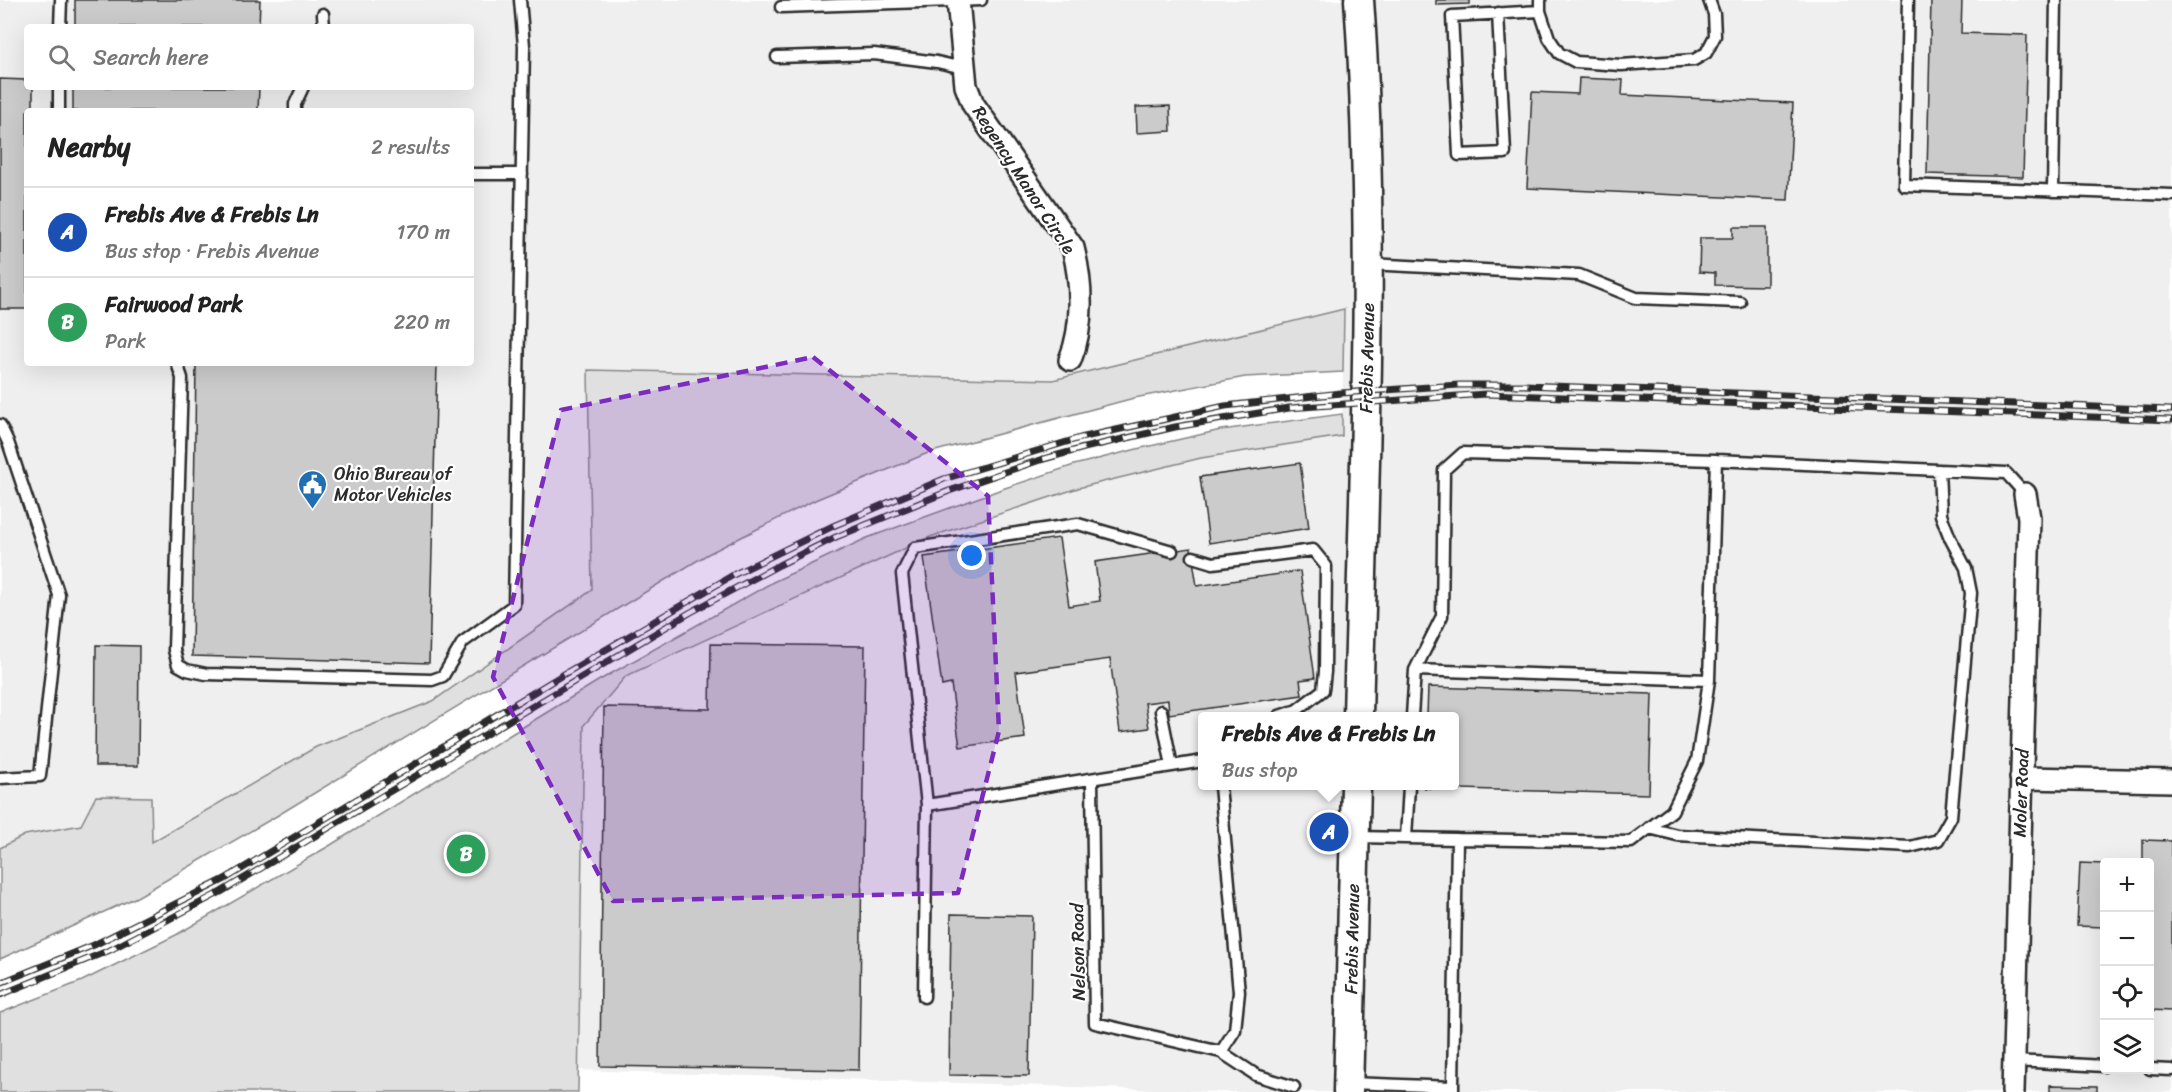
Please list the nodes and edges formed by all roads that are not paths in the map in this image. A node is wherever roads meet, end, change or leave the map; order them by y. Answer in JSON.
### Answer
{"nodes":[{"id":1,"x":60,"y":0,"type":"edge"},
{"id":2,"x":520,"y":0,"type":"edge"},
{"id":3,"x":981,"y":0,"type":"edge"},
{"id":4,"x":1359,"y":0,"type":"edge"},
{"id":5,"x":1709,"y":0,"type":"edge"},
{"id":6,"x":1908,"y":0,"type":"edge"},
{"id":7,"x":2056,"y":0,"type":"edge"},
{"id":8,"x":958,"y":1,"type":"edge"},
{"id":9,"x":781,"y":6,"type":"dead end"},
{"id":10,"x":1540,"y":6,"type":"edge"},
{"id":11,"x":1498,"y":13,"type":"junction"},
{"id":12,"x":323,"y":14,"type":"dead end"},
{"id":13,"x":60,"y":24,"type":"edge"},
{"id":14,"x":324,"y":24,"type":"edge"},
{"id":15,"x":777,"y":57,"type":"dead end"},
{"id":16,"x":963,"y":68,"type":"junction"},
{"id":17,"x":59,"y":90,"type":"edge"},
{"id":18,"x":302,"y":90,"type":"edge"},
{"id":19,"x":59,"y":108,"type":"edge"},
{"id":20,"x":295,"y":108,"type":"edge"},
{"id":21,"x":474,"y":174,"type":"edge"},
{"id":22,"x":522,"y":174,"type":"junction"},
{"id":23,"x":2053,"y":191,"type":"junction"},
{"id":24,"x":2172,"y":195,"type":"edge"},
{"id":25,"x":1369,"y":264,"type":"junction"},
{"id":26,"x":1740,"y":303,"type":"dead end"},
{"id":27,"x":1070,"y":360,"type":"dead end"},
{"id":28,"x":178,"y":366,"type":"edge"},
{"id":29,"x":0,"y":425,"type":"edge"},
{"id":30,"x":1716,"y":460,"type":"junction"},
{"id":31,"x":1939,"y":470,"type":"junction"},
{"id":32,"x":2025,"y":494,"type":"joint"},
{"id":33,"x":1172,"y":551,"type":"dead end"},
{"id":34,"x":1193,"y":557,"type":"dead end"},
{"id":35,"x":1415,"y":670,"type":"junction"},
{"id":36,"x":1709,"y":680,"type":"junction"},
{"id":37,"x":1161,"y":711,"type":"dead end"},
{"id":38,"x":1292,"y":712,"type":"edge"},
{"id":39,"x":1358,"y":712,"type":"edge"},
{"id":40,"x":1412,"y":712,"type":"edge"},
{"id":41,"x":1198,"y":762,"type":"edge"},
{"id":42,"x":1172,"y":765,"type":"junction"},
{"id":43,"x":0,"y":778,"type":"edge"},
{"id":44,"x":2021,"y":778,"type":"junction"},
{"id":45,"x":1092,"y":779,"type":"junction"},
{"id":46,"x":2172,"y":781,"type":"edge"},
{"id":47,"x":1220,"y":790,"type":"edge"},
{"id":48,"x":1356,"y":790,"type":"edge"},
{"id":49,"x":1409,"y":790,"type":"edge"},
{"id":50,"x":927,"y":805,"type":"junction"},
{"id":51,"x":1649,"y":828,"type":"junction"},
{"id":52,"x":1354,"y":837,"type":"junction"},
{"id":53,"x":1406,"y":838,"type":"junction"},
{"id":54,"x":1457,"y":838,"type":"junction"},
{"id":55,"x":924,"y":998,"type":"dead end"},
{"id":56,"x":1221,"y":1052,"type":"junction"},
{"id":57,"x":2014,"y":1061,"type":"junction"},
{"id":58,"x":2100,"y":1066,"type":"edge"},
{"id":59,"x":2154,"y":1069,"type":"edge"},
{"id":60,"x":2172,"y":1070,"type":"edge"},
{"id":61,"x":1294,"y":1087,"type":"dead end"},
{"id":62,"x":1348,"y":1088,"type":"edge"},
{"id":63,"x":1453,"y":1089,"type":"edge"},
{"id":64,"x":2013,"y":1092,"type":"edge"}],
"edges":[{"from":1,"to":13,"type":"lane"},
{"from":2,"to":22,"type":"lane"},
{"from":3,"to":8,"type":"lane"},
{"from":4,"to":25,"type":"main road","name":"Frebis Avenue"},
{"from":5,"to":10,"type":"lane"},
{"from":6,"to":23,"type":"lane"},
{"from":7,"to":23,"type":"lane"},
{"from":8,"to":9,"type":"lane"},
{"from":8,"to":16,"type":"street","name":"Regency Manor Circle"},
{"from":10,"to":11,"type":"lane"},
{"from":11,"to":11,"type":"lane"},
{"from":12,"to":14,"type":"lane"},
{"from":15,"to":16,"type":"lane"},
{"from":16,"to":27,"type":"street","name":"Regency Manor Circle"},
{"from":17,"to":19,"type":"lane"},
{"from":18,"to":20,"type":"lane"},
{"from":21,"to":22,"type":"lane"},
{"from":22,"to":28,"type":"lane"},
{"from":23,"to":24,"type":"lane"},
{"from":25,"to":26,"type":"lane"},
{"from":25,"to":39,"type":"main road","name":"Frebis Avenue"},
{"from":29,"to":43,"type":"lane"},
{"from":30,"to":31,"type":"lane"},
{"from":30,"to":35,"type":"lane"},
{"from":30,"to":36,"type":"lane"},
{"from":31,"to":32,"type":"lane"},
{"from":31,"to":51,"type":"lane"},
{"from":32,"to":44,"type":"street","name":"Moler Road"},
{"from":33,"to":50,"type":"lane"},
{"from":34,"to":38,"type":"lane"},
{"from":35,"to":36,"type":"lane"},
{"from":35,"to":40,"type":"lane"},
{"from":36,"to":51,"type":"lane"},
{"from":37,"to":42,"type":"lane"},
{"from":41,"to":42,"type":"lane"},
{"from":42,"to":45,"type":"lane"},
{"from":44,"to":46,"type":"street"},
{"from":44,"to":57,"type":"street","name":"Moler Road"},
{"from":45,"to":50,"type":"lane"},
{"from":45,"to":56,"type":"lane","name":"Nelson Road"},
{"from":47,"to":56,"type":"lane"},
{"from":48,"to":52,"type":"main road","name":"Frebis Avenue"},
{"from":49,"to":53,"type":"lane"},
{"from":50,"to":55,"type":"lane"},
{"from":51,"to":54,"type":"lane"},
{"from":52,"to":53,"type":"lane"},
{"from":52,"to":62,"type":"main road","name":"Frebis Avenue"},
{"from":53,"to":54,"type":"lane"},
{"from":54,"to":63,"type":"lane"},
{"from":56,"to":61,"type":"lane","name":"Nelson Road"},
{"from":57,"to":58,"type":"lane"},
{"from":57,"to":64,"type":"street","name":"Moler Road"},
{"from":59,"to":60,"type":"lane"},
{"from":62,"to":63,"type":"lane"}]}
